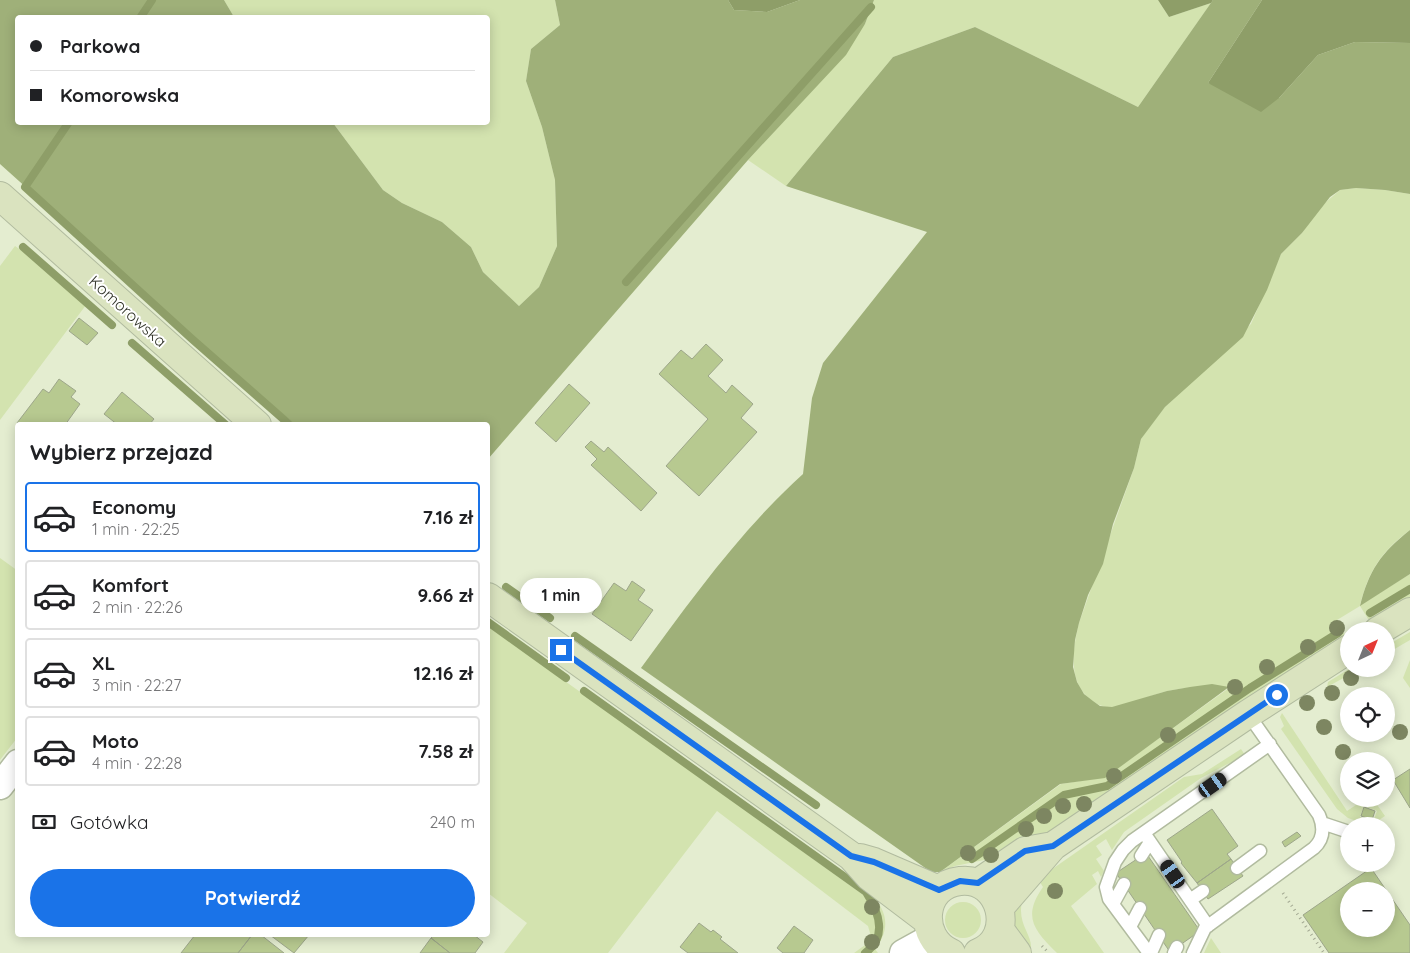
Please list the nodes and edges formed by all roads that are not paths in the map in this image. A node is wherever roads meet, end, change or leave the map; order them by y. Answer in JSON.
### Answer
{"nodes":[{"id":1,"x":0,"y":196,"type":"edge"},
{"id":2,"x":254,"y":422,"type":"edge"},
{"id":3,"x":490,"y":598,"type":"edge"},
{"id":4,"x":1410,"y":612,"type":"edge"},
{"id":5,"x":1393,"y":622,"type":"edge"},
{"id":6,"x":1340,"y":656,"type":"edge"},
{"id":7,"x":1248,"y":714,"type":"junction"},
{"id":8,"x":1270,"y":744,"type":"junction"},
{"id":9,"x":15,"y":767,"type":"edge"},
{"id":10,"x":0,"y":786,"type":"edge"},
{"id":11,"x":1322,"y":823,"type":"junction"},
{"id":12,"x":1340,"y":829,"type":"edge"},
{"id":13,"x":1147,"y":837,"type":"junction"},
{"id":14,"x":1053,"y":846,"type":"junction"},
{"id":15,"x":1260,"y":851,"type":"dead end"},
{"id":16,"x":851,"y":856,"type":"junction"},
{"id":17,"x":1141,"y":856,"type":"dead end"},
{"id":18,"x":1237,"y":868,"type":"dead end"},
{"id":19,"x":978,"y":883,"type":"junction"},
{"id":20,"x":1124,"y":884,"type":"dead end"},
{"id":21,"x":939,"y":890,"type":"junction"},
{"id":22,"x":1203,"y":891,"type":"dead end"},
{"id":23,"x":1113,"y":904,"type":"junction"},
{"id":24,"x":1140,"y":908,"type":"dead end"},
{"id":25,"x":1192,"y":908,"type":"junction"},
{"id":26,"x":1000,"y":918,"type":"junction"},
{"id":27,"x":1208,"y":926,"type":"junction"},
{"id":28,"x":1130,"y":927,"type":"junction"},
{"id":29,"x":1159,"y":935,"type":"dead end"},
{"id":30,"x":936,"y":937,"type":"edge"},
{"id":31,"x":1028,"y":948,"type":"edge"},
{"id":32,"x":903,"y":953,"type":"edge"},
{"id":33,"x":978,"y":953,"type":"edge"},
{"id":34,"x":1150,"y":953,"type":"edge"},
{"id":35,"x":1193,"y":953,"type":"edge"}],
"edges":[{"from":1,"to":2,"type":"street","name":"Komorowska"},
{"from":3,"to":16,"type":"street"},
{"from":4,"to":5,"type":"street"},
{"from":6,"to":7,"type":"street"},
{"from":7,"to":8,"type":"lane"},
{"from":7,"to":14,"type":"street"},
{"from":8,"to":11,"type":"lane"},
{"from":8,"to":13,"type":"lane"},
{"from":9,"to":10,"type":"street"},
{"from":11,"to":12,"type":"lane"},
{"from":11,"to":27,"type":"lane"},
{"from":13,"to":17,"type":"lane"},
{"from":13,"to":23,"type":"lane"},
{"from":13,"to":25,"type":"lane"},
{"from":14,"to":19,"type":"street"},
{"from":14,"to":26,"type":"street"},
{"from":15,"to":18,"type":"lane"},
{"from":16,"to":21,"type":"street"},
{"from":16,"to":30,"type":"street"},
{"from":19,"to":21,"type":"street"},
{"from":19,"to":26,"type":"street"},
{"from":20,"to":23,"type":"lane"},
{"from":21,"to":30,"type":"street"},
{"from":22,"to":25,"type":"lane"},
{"from":23,"to":28,"type":"lane"},
{"from":24,"to":28,"type":"lane"},
{"from":25,"to":27,"type":"lane"},
{"from":26,"to":31,"type":"street"},
{"from":26,"to":33,"type":"street"},
{"from":27,"to":35,"type":"lane"},
{"from":28,"to":34,"type":"lane"},
{"from":29,"to":34,"type":"lane"},
{"from":30,"to":32,"type":"street"}]}
